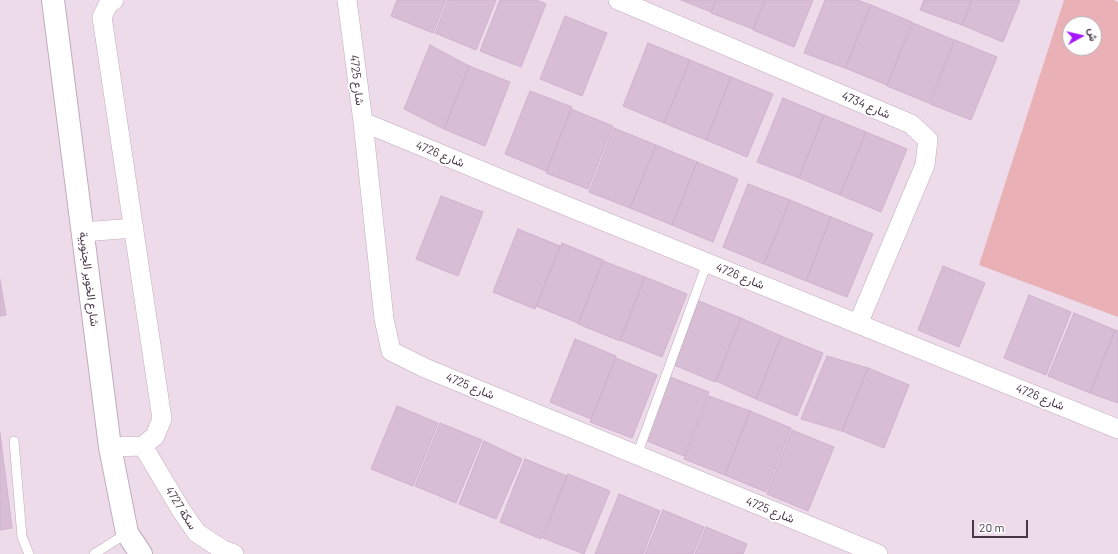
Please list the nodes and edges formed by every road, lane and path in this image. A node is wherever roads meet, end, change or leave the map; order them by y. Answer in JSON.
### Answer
{"nodes":[{"id":1,"x":53,"y":0,"type":"edge"},
{"id":2,"x":114,"y":0,"type":"edge"},
{"id":3,"x":347,"y":0,"type":"edge"},
{"id":4,"x":618,"y":0,"type":"edge"},
{"id":5,"x":363,"y":122,"type":"junction"},
{"id":6,"x":134,"y":228,"type":"junction"},
{"id":7,"x":83,"y":232,"type":"junction"},
{"id":8,"x":707,"y":263,"type":"junction"},
{"id":9,"x":858,"y":324,"type":"junction"},
{"id":10,"x":1118,"y":429,"type":"edge"},
{"id":11,"x":14,"y":440,"type":"dead end"},
{"id":12,"x":110,"y":446,"type":"junction"},
{"id":13,"x":143,"y":446,"type":"junction"},
{"id":14,"x":637,"y":455,"type":"junction"},
{"id":15,"x":127,"y":533,"type":"junction"},
{"id":16,"x":29,"y":554,"type":"edge"},
{"id":17,"x":94,"y":554,"type":"edge"},
{"id":18,"x":141,"y":554,"type":"edge"},
{"id":19,"x":234,"y":554,"type":"edge"},
{"id":20,"x":878,"y":554,"type":"edge"}],
"edges":[{"from":1,"to":7,"type":"street","name":"شارع الخوير الجنوبية"},
{"from":2,"to":6,"type":"street"},
{"from":3,"to":5,"type":"street","name":"4725 شارع"},
{"from":4,"to":9,"type":"street","name":"4734 شارع"},
{"from":5,"to":8,"type":"street","name":"4726 شارع"},
{"from":5,"to":14,"type":"street","name":"4725 شارع"},
{"from":6,"to":7,"type":"street"},
{"from":6,"to":13,"type":"street"},
{"from":7,"to":12,"type":"street","name":"شارع الخوير الجنوبية"},
{"from":8,"to":9,"type":"street","name":"4726 شارع"},
{"from":8,"to":14,"type":"lane"},
{"from":9,"to":10,"type":"street","name":"4726 شارع"},
{"from":11,"to":16,"type":"lane"},
{"from":12,"to":13,"type":"street"},
{"from":12,"to":15,"type":"street","name":"شارع الخوير الجنوبية"},
{"from":13,"to":19,"type":"street","name":"سكة 4727"},
{"from":14,"to":20,"type":"street","name":"4725 شارع"},
{"from":15,"to":17,"type":"lane"},
{"from":15,"to":18,"type":"street","name":"شارع الخوير الجنوبية"}]}
